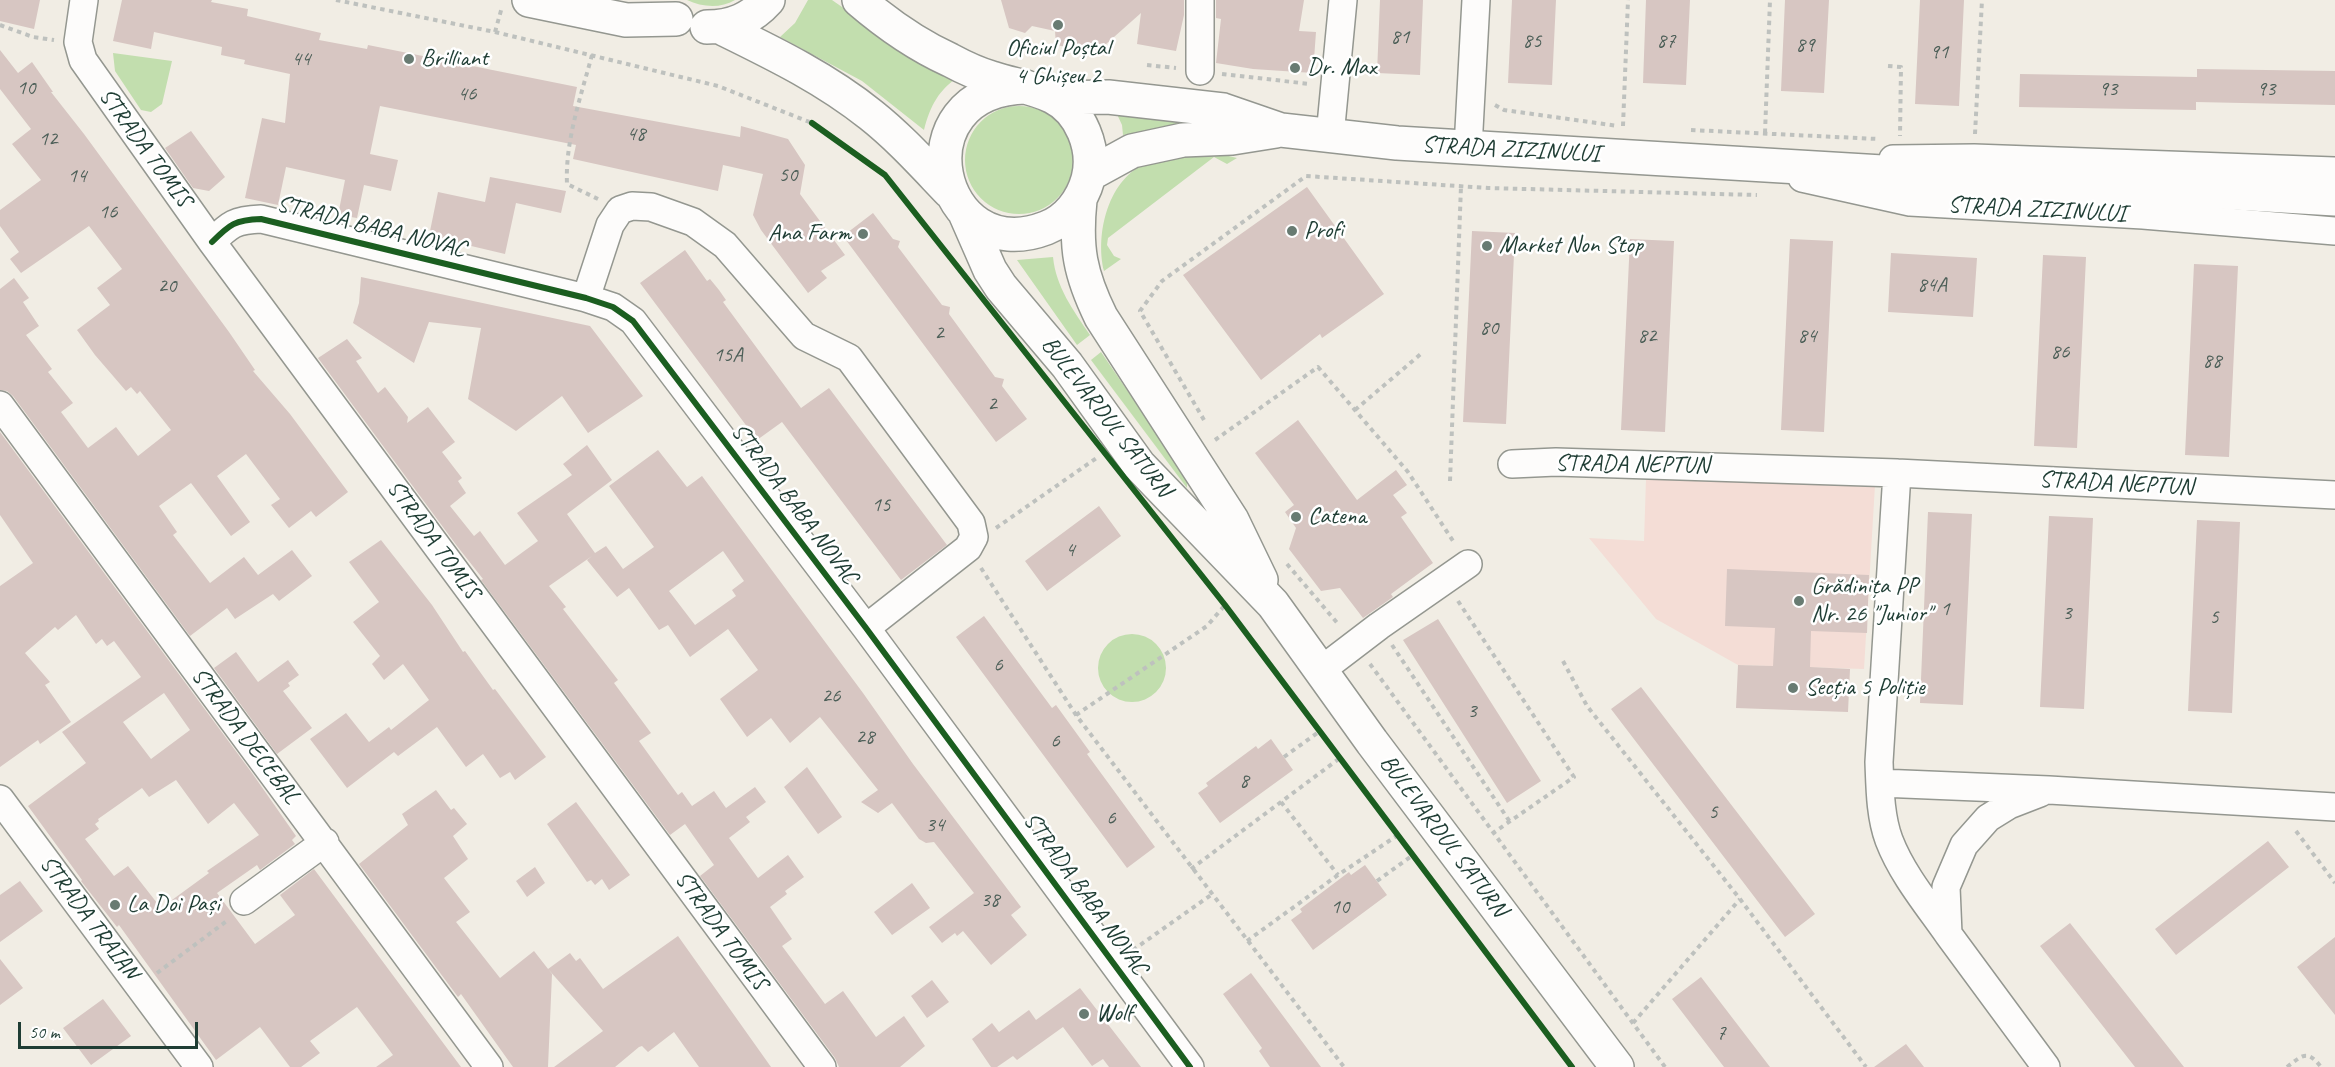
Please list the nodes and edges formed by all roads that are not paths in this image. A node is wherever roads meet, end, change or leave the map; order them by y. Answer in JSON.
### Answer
{"nodes":[{"id":1,"x":84,"y":0,"type":"edge"},
{"id":2,"x":529,"y":0,"type":"edge"},
{"id":3,"x":768,"y":0,"type":"edge"},
{"id":4,"x":859,"y":0,"type":"edge"},
{"id":5,"x":1200,"y":0,"type":"edge"},
{"id":6,"x":1343,"y":0,"type":"edge"},
{"id":7,"x":1476,"y":0,"type":"edge"},
{"id":8,"x":666,"y":9,"type":"edge"},
{"id":9,"x":720,"y":27,"type":"junction"},
{"id":10,"x":1200,"y":71,"type":"road end"},
{"id":11,"x":1041,"y":93,"type":"junction"},
{"id":12,"x":1281,"y":130,"type":"junction"},
{"id":13,"x":1330,"y":136,"type":"junction"},
{"id":14,"x":1468,"y":148,"type":"junction"},
{"id":15,"x":1742,"y":164,"type":"junction"},
{"id":16,"x":2335,"y":171,"type":"edge"},
{"id":17,"x":1085,"y":187,"type":"junction"},
{"id":18,"x":2335,"y":199,"type":"edge"},
{"id":19,"x":957,"y":202,"type":"junction"},
{"id":20,"x":2335,"y":231,"type":"edge"},
{"id":21,"x":212,"y":242,"type":"junction"},
{"id":22,"x":586,"y":298,"type":"junction"},
{"id":23,"x":0,"y":405,"type":"edge"},
{"id":24,"x":1512,"y":464,"type":"dead end"},
{"id":25,"x":1896,"y":473,"type":"junction"},
{"id":26,"x":2335,"y":495,"type":"edge"},
{"id":27,"x":1468,"y":564,"type":"road end"},
{"id":28,"x":1273,"y":604,"type":"junction"},
{"id":29,"x":866,"y":628,"type":"junction"},
{"id":30,"x":1320,"y":671,"type":"junction"},
{"id":31,"x":1880,"y":783,"type":"junction"},
{"id":32,"x":2049,"y":790,"type":"junction"},
{"id":33,"x":2335,"y":807,"type":"edge"},
{"id":34,"x":5,"y":815,"type":"edge"},
{"id":35,"x":325,"y":842,"type":"junction"},
{"id":36,"x":244,"y":901,"type":"road end"},
{"id":37,"x":1948,"y":934,"type":"junction"},
{"id":38,"x":199,"y":1067,"type":"edge"},
{"id":39,"x":489,"y":1067,"type":"edge"},
{"id":40,"x":822,"y":1067,"type":"edge"},
{"id":41,"x":1190,"y":1067,"type":"edge"},
{"id":42,"x":1617,"y":1067,"type":"edge"},
{"id":43,"x":2046,"y":1067,"type":"edge"}],
"edges":[{"from":1,"to":21,"type":"street","name":"STRADA TOMIS"},
{"from":2,"to":8,"type":"main road"},
{"from":3,"to":9,"type":"main road"},
{"from":4,"to":11,"type":"main road"},
{"from":5,"to":10,"type":"street"},
{"from":6,"to":13,"type":"street"},
{"from":7,"to":14,"type":"street"},
{"from":8,"to":9,"type":"main road"},
{"from":9,"to":19,"type":"main road"},
{"from":11,"to":12,"type":"main road","name":"STRADA ZIZINULUI"},
{"from":11,"to":17,"type":"main road"},
{"from":11,"to":19,"type":"main road"},
{"from":12,"to":13,"type":"main road","name":"STRADA ZIZINULUI"},
{"from":12,"to":17,"type":"main road","name":"STRADA ZIZINULUI"},
{"from":13,"to":14,"type":"main road","name":"STRADA ZIZINULUI"},
{"from":14,"to":15,"type":"main road","name":"STRADA ZIZINULUI"},
{"from":15,"to":16,"type":"street","name":"STRADA ZIZINULUI"},
{"from":15,"to":18,"type":"main road","name":"STRADA ZIZINULUI"},
{"from":15,"to":20,"type":"street","name":"STRADA ZIZINULUI"},
{"from":17,"to":19,"type":"main road"},
{"from":17,"to":28,"type":"main road","name":"BULEVARDUL SATURN"},
{"from":19,"to":28,"type":"main road","name":"BULEVARDUL SATURN"},
{"from":21,"to":22,"type":"street","name":"STRADA BABA NOVAC"},
{"from":21,"to":40,"type":"street","name":"STRADA TOMIS"},
{"from":22,"to":29,"type":"street","name":"STRADA BABA NOVAC"},
{"from":22,"to":29,"type":"street"},
{"from":23,"to":35,"type":"street","name":"STRADA DECEBAL"},
{"from":24,"to":25,"type":"street","name":"STRADA NEPTUN"},
{"from":25,"to":26,"type":"street","name":"STRADA NEPTUN"},
{"from":25,"to":31,"type":"street"},
{"from":27,"to":30,"type":"street"},
{"from":28,"to":30,"type":"main road","name":"BULEVARDUL SATURN"},
{"from":29,"to":41,"type":"street","name":"STRADA BABA NOVAC"},
{"from":30,"to":42,"type":"main road","name":"BULEVARDUL SATURN"},
{"from":31,"to":32,"type":"street"},
{"from":31,"to":37,"type":"street"},
{"from":32,"to":33,"type":"street"},
{"from":32,"to":37,"type":"street"},
{"from":34,"to":38,"type":"street","name":"STRADA TRAIAN"},
{"from":35,"to":36,"type":"street"},
{"from":35,"to":39,"type":"street","name":"STRADA DECEBAL"},
{"from":37,"to":43,"type":"street"}]}
